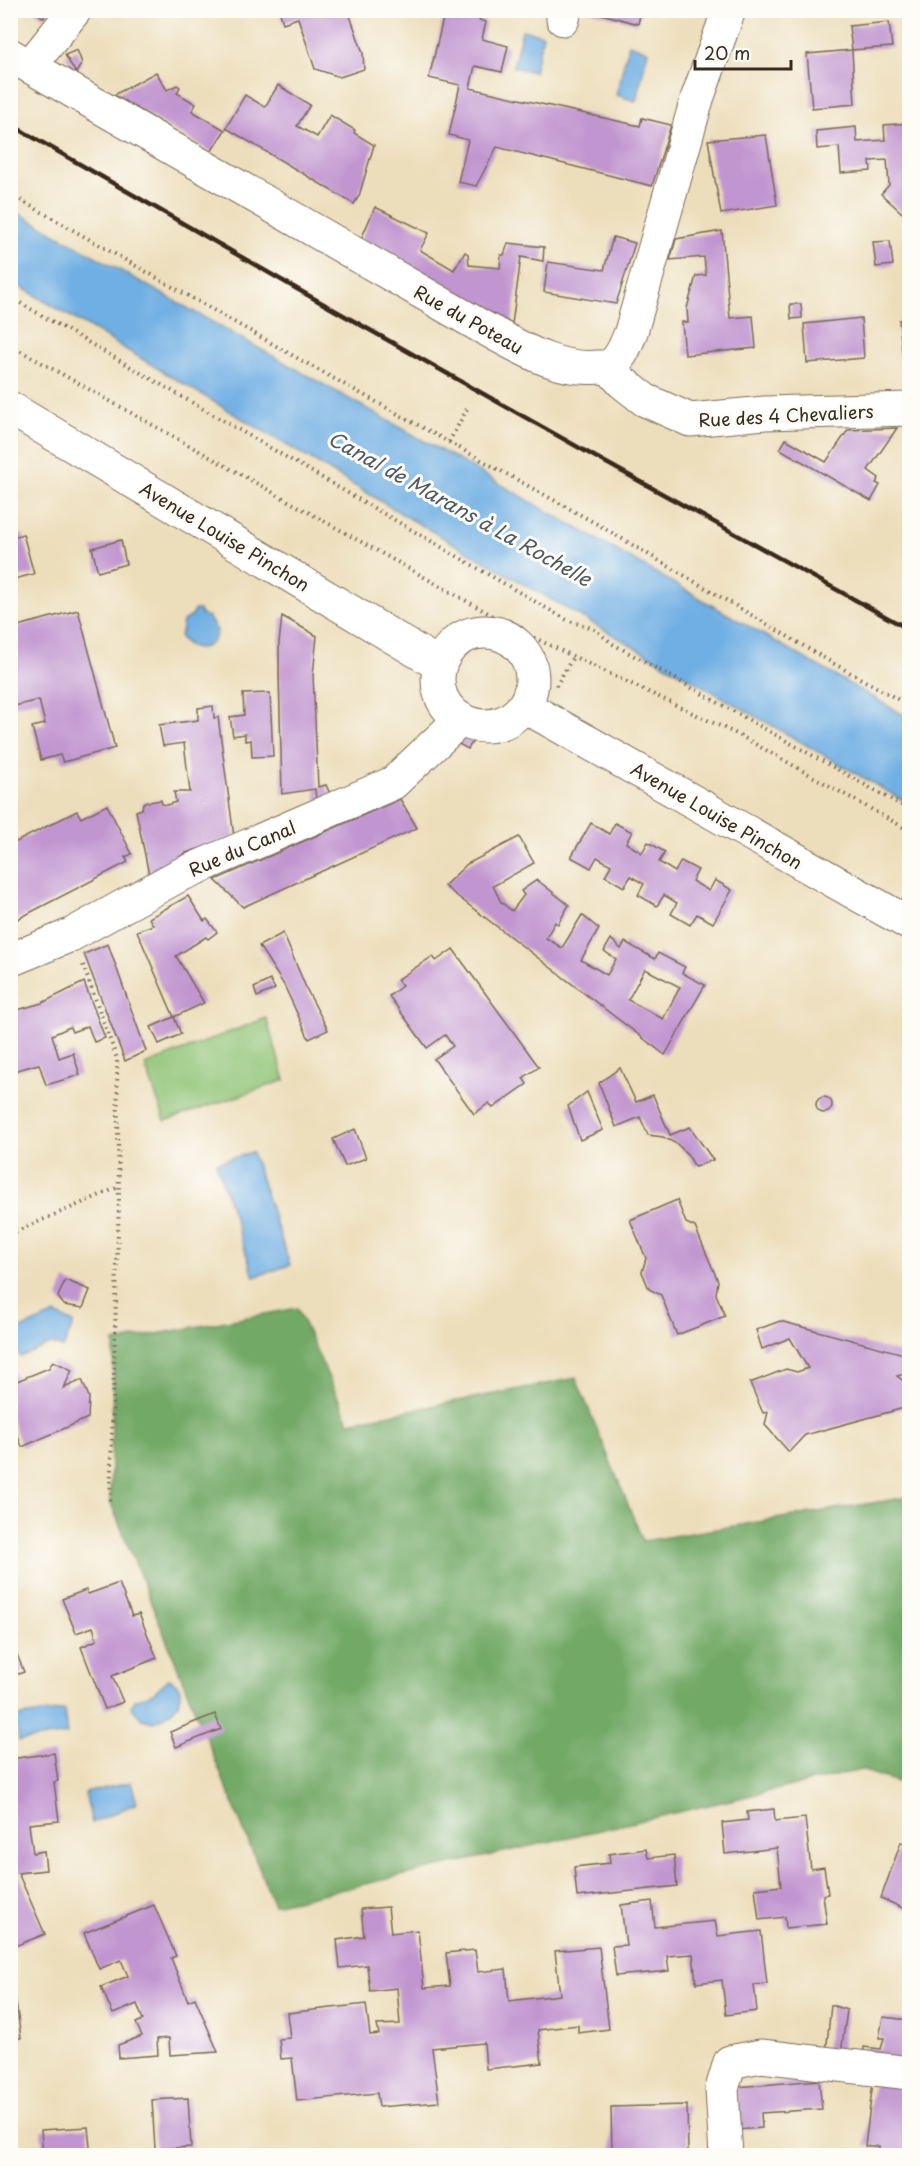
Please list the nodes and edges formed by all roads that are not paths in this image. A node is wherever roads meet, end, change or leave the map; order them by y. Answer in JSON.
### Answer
{"nodes":[{"id":1,"x":75,"y":10,"type":"edge"},
{"id":2,"x":729,"y":10,"type":"edge"},
{"id":3,"x":20,"y":60,"type":"edge"},
{"id":4,"x":609,"y":366,"type":"junction"},
{"id":5,"x":10,"y":408,"type":"edge"},
{"id":6,"x":909,"y":409,"type":"edge"},
{"id":7,"x":440,"y":665,"type":"junction"},
{"id":8,"x":524,"y":706,"type":"junction"},
{"id":9,"x":460,"y":719,"type":"junction"},
{"id":10,"x":909,"y":924,"type":"edge"},
{"id":11,"x":10,"y":960,"type":"edge"},
{"id":12,"x":909,"y":2073,"type":"edge"},
{"id":13,"x":726,"y":2156,"type":"edge"}],
"edges":[{"from":1,"to":3,"type":"street"},
{"from":2,"to":4,"type":"street"},
{"from":3,"to":4,"type":"street","name":"Rue du Poteau"},
{"from":4,"to":6,"type":"street","name":"Rue des 4 Chevaliers"},
{"from":5,"to":7,"type":"street","name":"Avenue Louise Pinchon"},
{"from":7,"to":8,"type":"street"},
{"from":7,"to":9,"type":"street"},
{"from":8,"to":9,"type":"street"},
{"from":8,"to":10,"type":"street","name":"Avenue Louise Pinchon"},
{"from":9,"to":11,"type":"street","name":"Rue du Canal"},
{"from":12,"to":13,"type":"street"}]}
